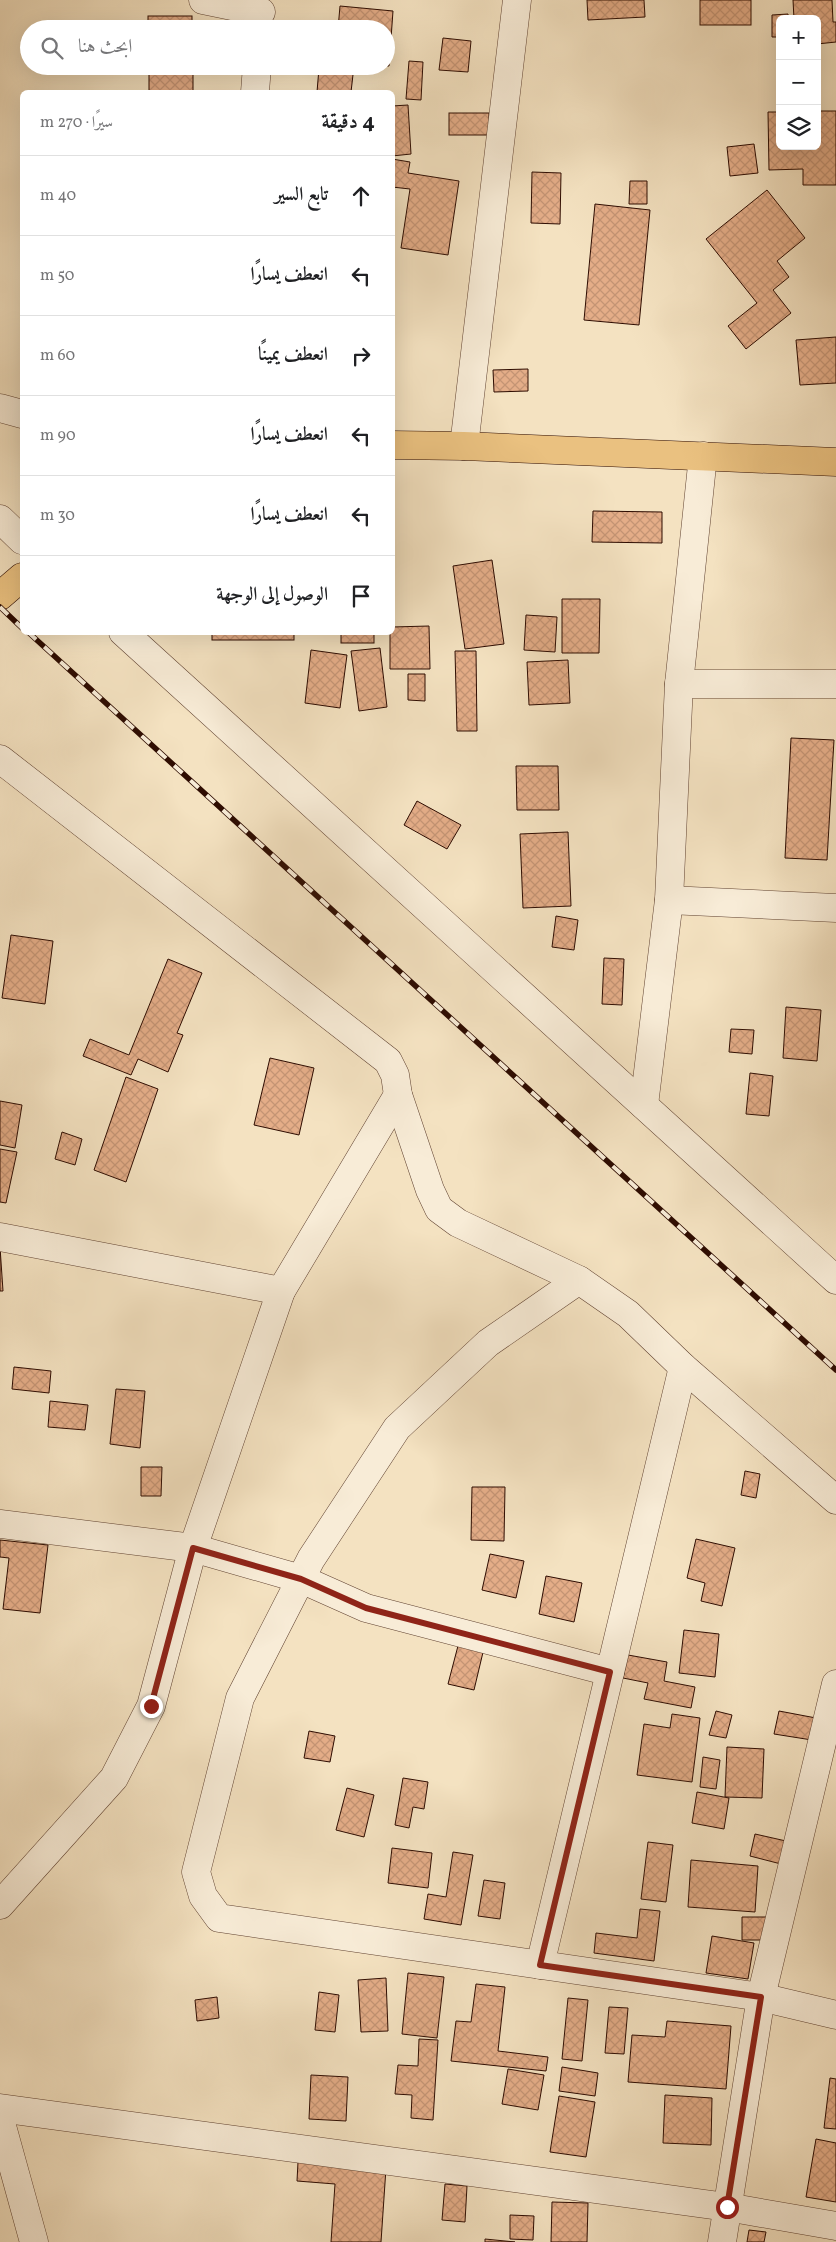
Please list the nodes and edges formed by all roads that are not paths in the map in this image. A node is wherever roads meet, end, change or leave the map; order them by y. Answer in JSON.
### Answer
{"nodes":[{"id":1,"x":203,"y":0,"type":"edge"},
{"id":2,"x":517,"y":0,"type":"edge"},
{"id":3,"x":261,"y":14,"type":"edge"},
{"id":4,"x":256,"y":75,"type":"edge"},
{"id":5,"x":255,"y":90,"type":"edge"},
{"id":6,"x":0,"y":408,"type":"edge"},
{"id":7,"x":20,"y":413,"type":"edge"},
{"id":8,"x":395,"y":445,"type":"edge"},
{"id":9,"x":464,"y":446,"type":"junction"},
{"id":10,"x":703,"y":456,"type":"junction"},
{"id":11,"x":836,"y":462,"type":"edge"},
{"id":12,"x":0,"y":519,"type":"edge"},
{"id":13,"x":20,"y":538,"type":"edge"},
{"id":14,"x":20,"y":579,"type":"edge"},
{"id":15,"x":0,"y":596,"type":"edge"},
{"id":16,"x":127,"y":635,"type":"edge"},
{"id":17,"x":679,"y":684,"type":"junction"},
{"id":18,"x":836,"y":684,"type":"edge"},
{"id":19,"x":0,"y":759,"type":"edge"},
{"id":20,"x":669,"y":900,"type":"junction"},
{"id":21,"x":836,"y":908,"type":"edge"},
{"id":22,"x":398,"y":1095,"type":"junction"},
{"id":23,"x":644,"y":1105,"type":"junction"},
{"id":24,"x":0,"y":1237,"type":"edge"},
{"id":25,"x":579,"y":1280,"type":"junction"},
{"id":26,"x":836,"y":1280,"type":"edge"},
{"id":27,"x":281,"y":1291,"type":"junction"},
{"id":28,"x":684,"y":1367,"type":"junction"},
{"id":29,"x":836,"y":1500,"type":"edge"},
{"id":30,"x":0,"y":1524,"type":"edge"},
{"id":31,"x":193,"y":1548,"type":"junction"},
{"id":32,"x":301,"y":1579,"type":"junction"},
{"id":33,"x":610,"y":1672,"type":"junction"},
{"id":34,"x":836,"y":1684,"type":"edge"},
{"id":35,"x":0,"y":1905,"type":"edge"},
{"id":36,"x":540,"y":1965,"type":"junction"},
{"id":37,"x":761,"y":1997,"type":"junction"},
{"id":38,"x":836,"y":2015,"type":"edge"},
{"id":39,"x":0,"y":2108,"type":"edge"},
{"id":40,"x":0,"y":2119,"type":"edge"},
{"id":41,"x":727,"y":2207,"type":"junction"},
{"id":42,"x":836,"y":2226,"type":"edge"},
{"id":43,"x":34,"y":2242,"type":"edge"},
{"id":44,"x":722,"y":2242,"type":"edge"}],
"edges":[{"from":1,"to":3,"type":"street"},
{"from":2,"to":9,"type":"street"},
{"from":4,"to":5,"type":"street"},
{"from":6,"to":7,"type":"street"},
{"from":8,"to":9,"type":"main road"},
{"from":9,"to":10,"type":"main road"},
{"from":10,"to":11,"type":"main road"},
{"from":10,"to":17,"type":"street"},
{"from":12,"to":13,"type":"street"},
{"from":14,"to":15,"type":"main road"},
{"from":16,"to":23,"type":"street"},
{"from":17,"to":18,"type":"street"},
{"from":17,"to":20,"type":"street"},
{"from":19,"to":22,"type":"street"},
{"from":20,"to":21,"type":"street"},
{"from":20,"to":23,"type":"street"},
{"from":22,"to":25,"type":"street"},
{"from":22,"to":27,"type":"street"},
{"from":23,"to":26,"type":"street"},
{"from":24,"to":27,"type":"street"},
{"from":25,"to":28,"type":"street"},
{"from":25,"to":32,"type":"street"},
{"from":27,"to":31,"type":"street"},
{"from":28,"to":29,"type":"street"},
{"from":28,"to":33,"type":"street"},
{"from":30,"to":31,"type":"street"},
{"from":31,"to":32,"type":"street"},
{"from":31,"to":35,"type":"street"},
{"from":32,"to":33,"type":"street"},
{"from":32,"to":36,"type":"street"},
{"from":33,"to":36,"type":"street"},
{"from":34,"to":37,"type":"street"},
{"from":36,"to":37,"type":"street"},
{"from":37,"to":38,"type":"street"},
{"from":37,"to":41,"type":"street"},
{"from":39,"to":41,"type":"street"},
{"from":40,"to":43,"type":"street"},
{"from":41,"to":42,"type":"street"},
{"from":41,"to":44,"type":"street"}]}
